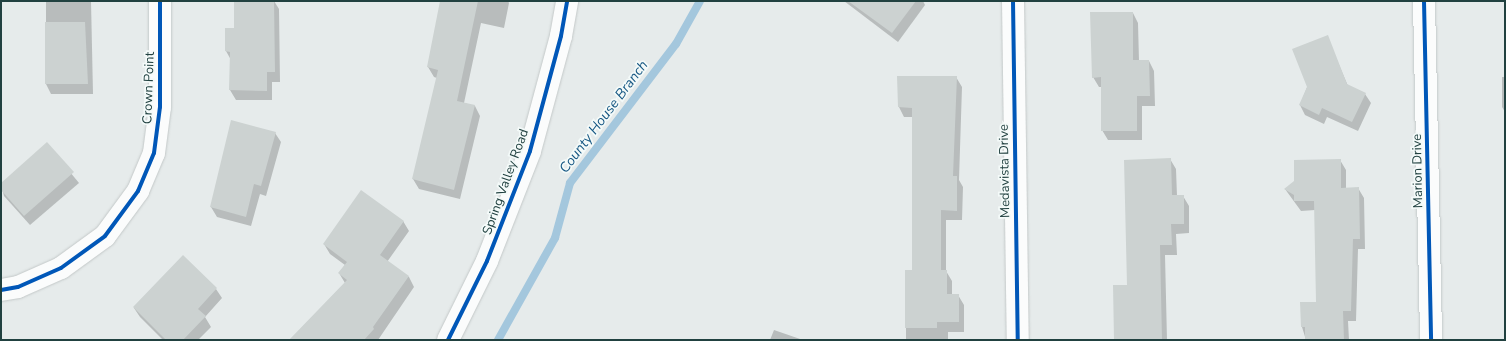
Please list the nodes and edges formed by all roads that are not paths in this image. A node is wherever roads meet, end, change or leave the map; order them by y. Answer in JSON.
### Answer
{"nodes":[{"id":1,"x":160,"y":1,"type":"edge"},
{"id":2,"x":567,"y":1,"type":"edge"},
{"id":3,"x":1013,"y":1,"type":"edge"},
{"id":4,"x":1424,"y":1,"type":"edge"},
{"id":5,"x":1,"y":290,"type":"edge"},
{"id":6,"x":448,"y":340,"type":"edge"},
{"id":7,"x":1018,"y":340,"type":"edge"},
{"id":8,"x":1431,"y":340,"type":"edge"}],
"edges":[{"from":1,"to":5,"type":"street","name":"Crown Point"},
{"from":2,"to":6,"type":"street","name":"Spring Valley Road"},
{"from":3,"to":7,"type":"street","name":"Medavista Drive"},
{"from":4,"to":8,"type":"street","name":"Marion Drive"}]}
